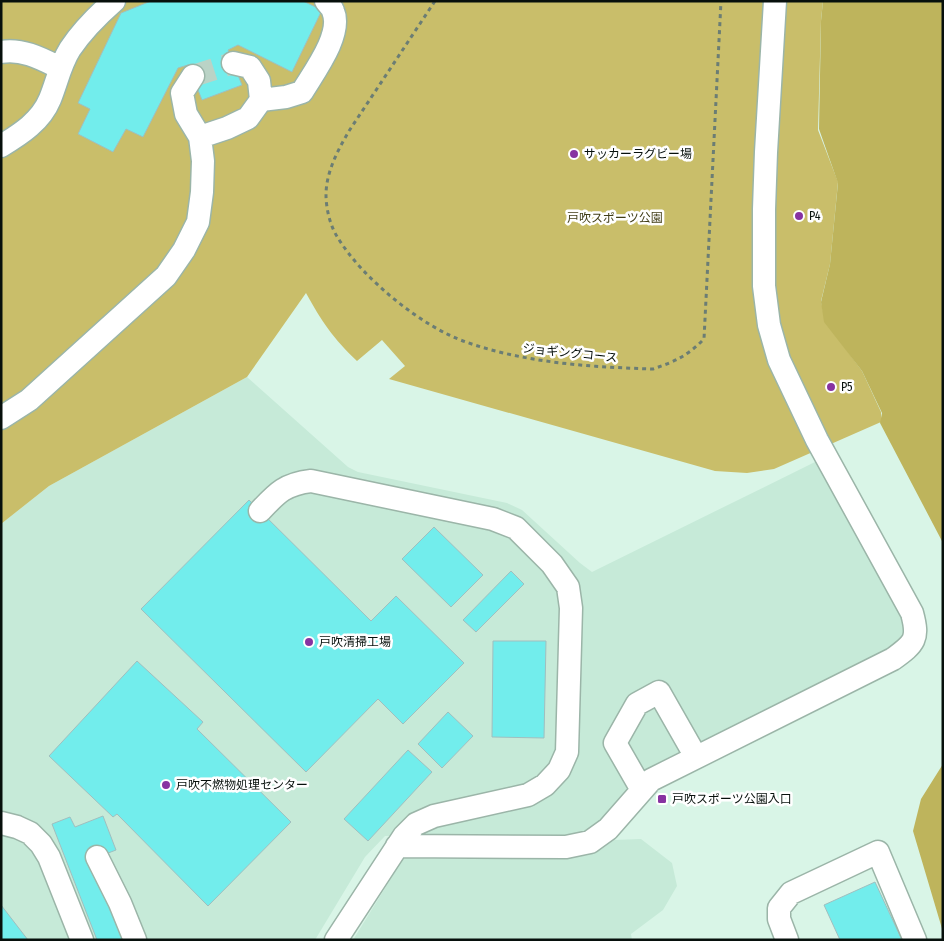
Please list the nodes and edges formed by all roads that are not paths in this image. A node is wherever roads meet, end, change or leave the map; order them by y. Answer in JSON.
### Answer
{"nodes":[{"id":1,"x":114,"y":1,"type":"edge"},
{"id":2,"x":775,"y":1,"type":"edge"},
{"id":3,"x":333,"y":4,"type":"edge"},
{"id":4,"x":1,"y":52,"type":"edge"},
{"id":5,"x":233,"y":63,"type":"tunnel mouth"},
{"id":6,"x":60,"y":68,"type":"junction"},
{"id":7,"x":193,"y":76,"type":"dead end"},
{"id":8,"x":261,"y":100,"type":"junction"},
{"id":9,"x":200,"y":137,"type":"junction"},
{"id":10,"x":1,"y":146,"type":"edge"},
{"id":11,"x":1,"y":418,"type":"edge"},
{"id":12,"x":260,"y":511,"type":"dead end"},
{"id":13,"x":696,"y":757,"type":"junction"},
{"id":14,"x":642,"y":790,"type":"junction"},
{"id":15,"x":1,"y":823,"type":"edge"},
{"id":16,"x":397,"y":846,"type":"junction"},
{"id":17,"x":97,"y":857,"type":"dead end"},
{"id":18,"x":82,"y":940,"type":"edge"},
{"id":19,"x":135,"y":940,"type":"edge"},
{"id":20,"x":336,"y":940,"type":"edge"},
{"id":21,"x":787,"y":940,"type":"edge"},
{"id":22,"x":915,"y":940,"type":"edge"}],
"edges":[{"from":1,"to":6,"type":"street"},
{"from":2,"to":13,"type":"street"},
{"from":3,"to":8,"type":"street"},
{"from":4,"to":6,"type":"street"},
{"from":5,"to":8,"type":"street"},
{"from":6,"to":10,"type":"street"},
{"from":7,"to":9,"type":"street"},
{"from":8,"to":9,"type":"street"},
{"from":9,"to":11,"type":"street"},
{"from":12,"to":16,"type":"street"},
{"from":13,"to":14,"type":"street"},
{"from":13,"to":14,"type":"street"},
{"from":14,"to":16,"type":"street"},
{"from":15,"to":18,"type":"street"},
{"from":16,"to":20,"type":"street"},
{"from":17,"to":19,"type":"street"},
{"from":21,"to":22,"type":"street"}]}
